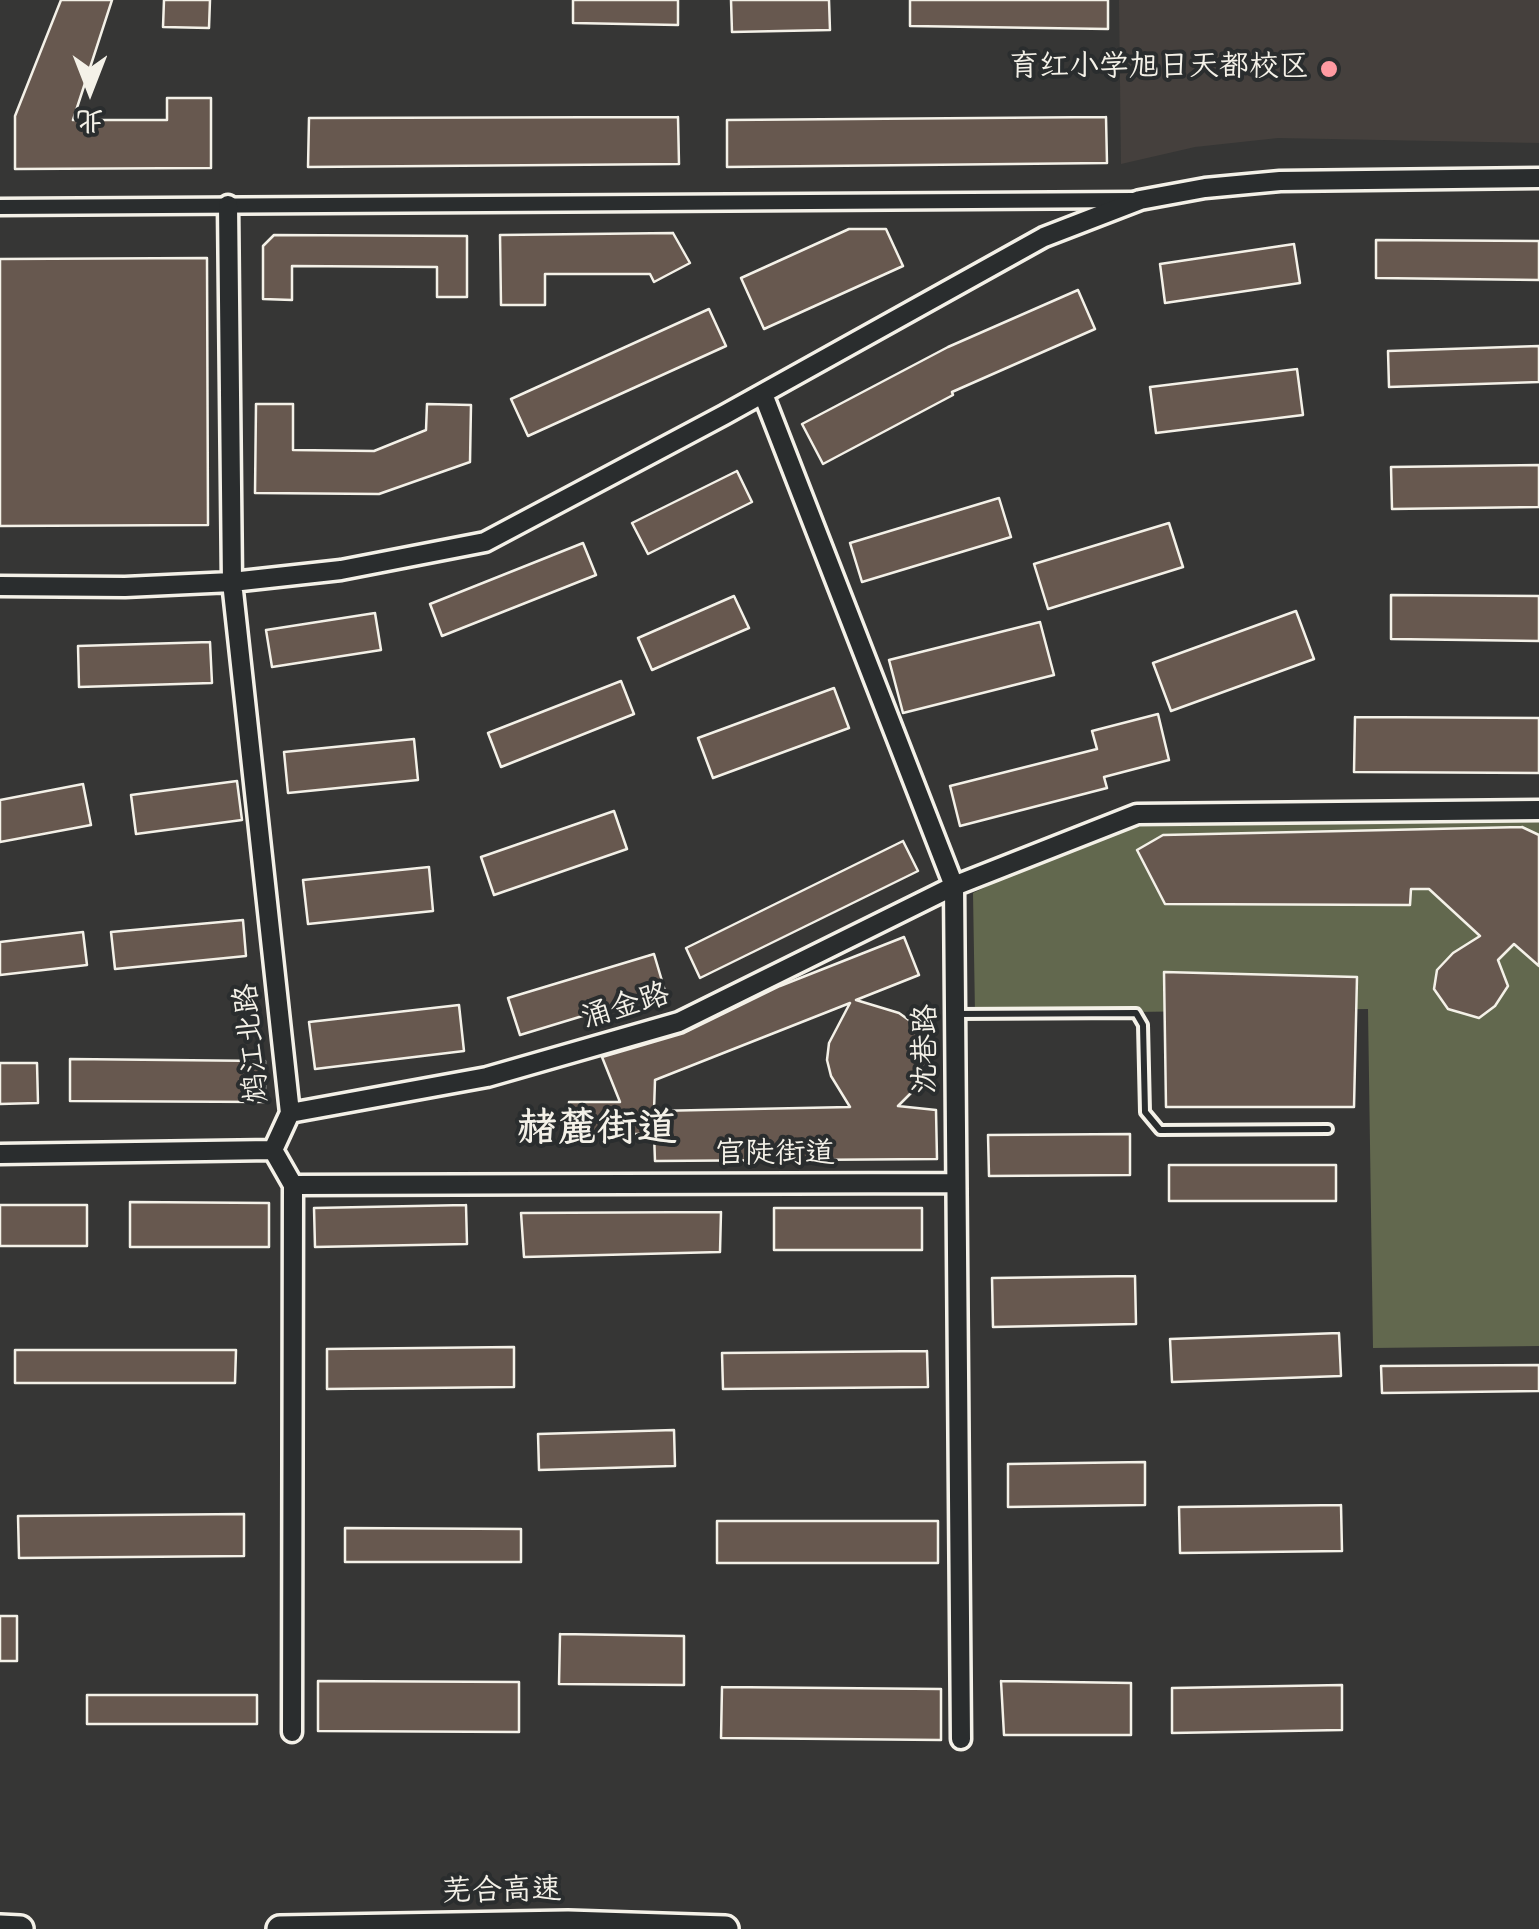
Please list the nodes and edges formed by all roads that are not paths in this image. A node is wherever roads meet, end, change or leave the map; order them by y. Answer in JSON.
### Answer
{"nodes":[{"id":1,"x":1539,"y":178,"type":"edge"},
{"id":2,"x":1140,"y":200,"type":"junction"},
{"id":3,"x":228,"y":205,"type":"junction"},
{"id":4,"x":0,"y":207,"type":"edge"},
{"id":5,"x":763,"y":394,"type":"junction"},
{"id":6,"x":232,"y":582,"type":"junction"},
{"id":7,"x":0,"y":586,"type":"edge"},
{"id":8,"x":1539,"y":810,"type":"edge"},
{"id":9,"x":954,"y":886,"type":"junction"},
{"id":10,"x":955,"y":1014,"type":"junction"},
{"id":11,"x":290,"y":1112,"type":"junction"},
{"id":12,"x":1328,"y":1129,"type":"dead end"},
{"id":13,"x":273,"y":1150,"type":"junction"},
{"id":14,"x":0,"y":1154,"type":"edge"},
{"id":15,"x":956,"y":1183,"type":"junction"},
{"id":16,"x":293,"y":1186,"type":"junction"},
{"id":17,"x":292,"y":1732,"type":"dead end"},
{"id":18,"x":961,"y":1739,"type":"dead end"},
{"id":19,"x":0,"y":1928,"type":"edge"},
{"id":20,"x":20,"y":1929,"type":"edge"},
{"id":21,"x":280,"y":1929,"type":"edge"},
{"id":22,"x":725,"y":1929,"type":"edge"}],
"edges":[{"from":1,"to":2,"type":"street"},
{"from":2,"to":3,"type":"street"},
{"from":2,"to":5,"type":"street"},
{"from":3,"to":4,"type":"street"},
{"from":3,"to":6,"type":"street","name":"鸩江北路"},
{"from":5,"to":6,"type":"street"},
{"from":5,"to":9,"type":"street","name":"沈巷路"},
{"from":6,"to":7,"type":"street"},
{"from":6,"to":11,"type":"street","name":"鸩江北路"},
{"from":8,"to":9,"type":"street","name":"涌金路"},
{"from":9,"to":10,"type":"street","name":"沈巷路"},
{"from":9,"to":11,"type":"street","name":"涌金路"},
{"from":10,"to":12,"type":"lane"},
{"from":10,"to":15,"type":"street","name":"沈巷路"},
{"from":11,"to":13,"type":"street","name":"鸩江北路"},
{"from":13,"to":14,"type":"street"},
{"from":13,"to":16,"type":"street"},
{"from":15,"to":16,"type":"street","name":"官陡街道"},
{"from":15,"to":18,"type":"street","name":"沈巷路"},
{"from":16,"to":17,"type":"street"},
{"from":19,"to":20,"type":"highway"},
{"from":21,"to":22,"type":"highway","name":"芜合高速"}]}
